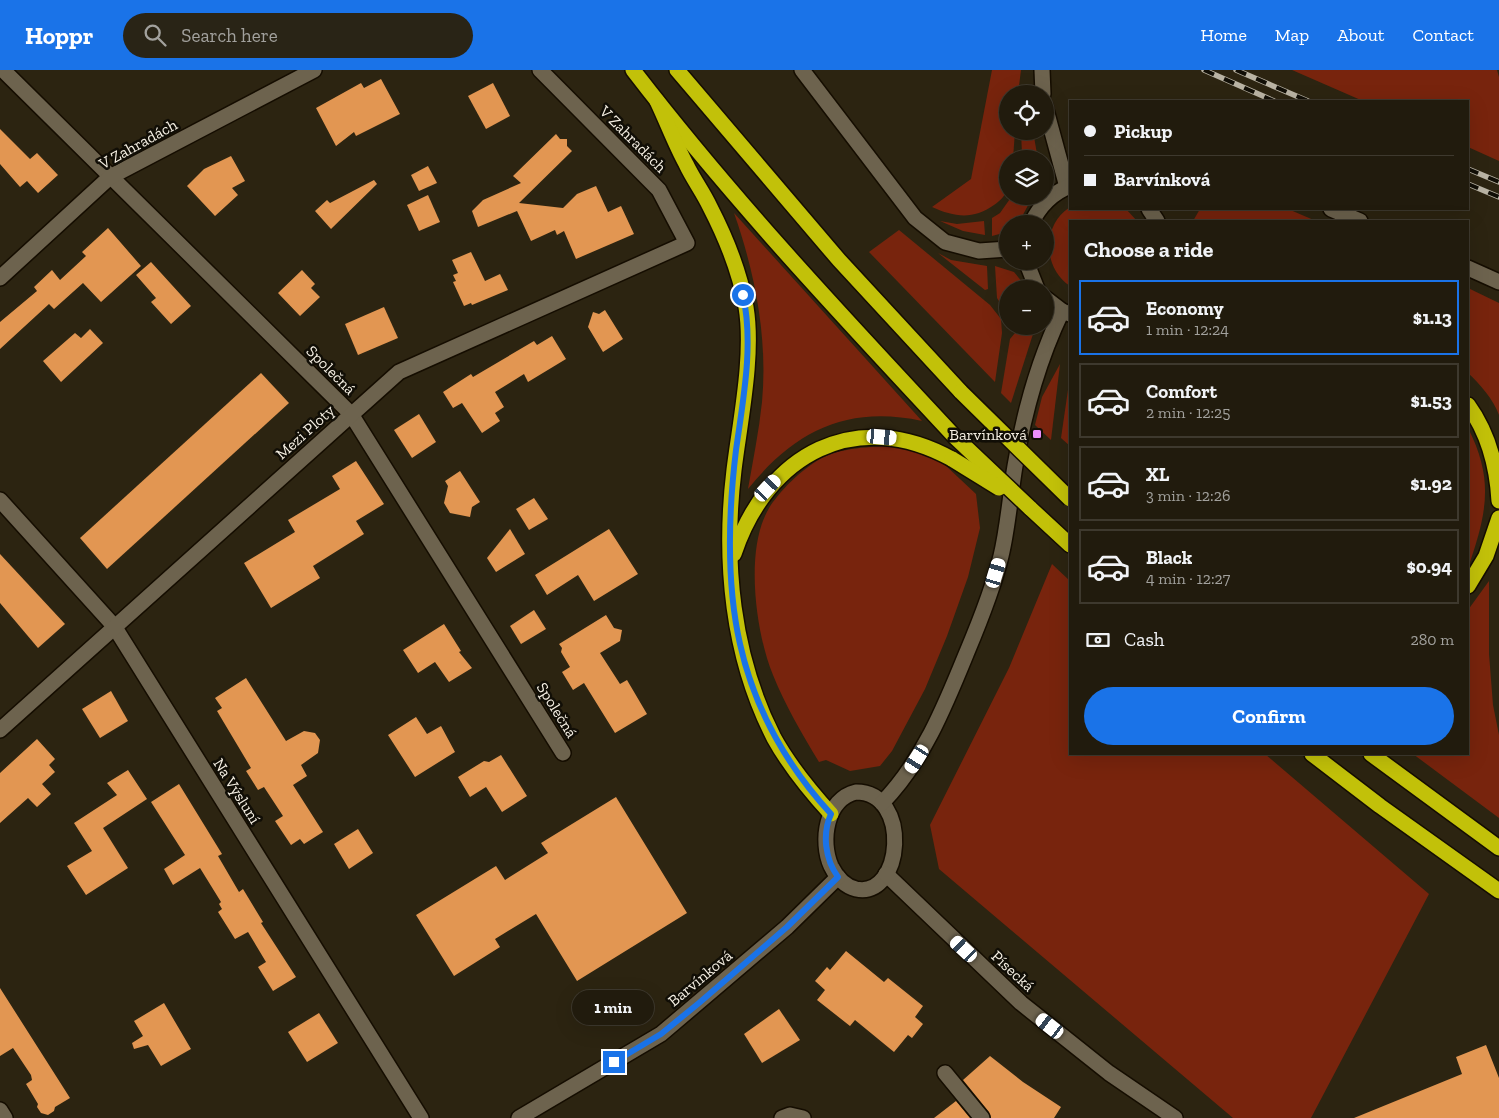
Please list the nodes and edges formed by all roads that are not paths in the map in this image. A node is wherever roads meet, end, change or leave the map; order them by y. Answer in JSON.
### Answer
{"nodes":[{"id":1,"x":3,"y":70,"type":"edge"},
{"id":2,"x":314,"y":70,"type":"edge"},
{"id":3,"x":540,"y":70,"type":"edge"},
{"id":4,"x":633,"y":70,"type":"edge"},
{"id":5,"x":677,"y":70,"type":"edge"},
{"id":6,"x":802,"y":70,"type":"edge"},
{"id":7,"x":1042,"y":70,"type":"edge"},
{"id":8,"x":1043,"y":85,"type":"edge"},
{"id":9,"x":657,"y":101,"type":"junction"},
{"id":10,"x":1054,"y":136,"type":"edge"},
{"id":11,"x":110,"y":177,"type":"junction"},
{"id":12,"x":1069,"y":186,"type":"edge"},
{"id":13,"x":1333,"y":210,"type":"edge"},
{"id":14,"x":1035,"y":215,"type":"edge"},
{"id":15,"x":1358,"y":220,"type":"edge"},
{"id":16,"x":687,"y":243,"type":"joint"},
{"id":17,"x":999,"y":250,"type":"edge"},
{"id":18,"x":1469,"y":268,"type":"edge"},
{"id":19,"x":0,"y":278,"type":"edge"},
{"id":20,"x":1499,"y":282,"type":"edge"},
{"id":21,"x":1054,"y":304,"type":"edge"},
{"id":22,"x":1066,"y":313,"type":"edge"},
{"id":23,"x":1469,"y":407,"type":"edge"},
{"id":24,"x":351,"y":414,"type":"junction"},
{"id":25,"x":1069,"y":497,"type":"edge"},
{"id":26,"x":0,"y":500,"type":"edge"},
{"id":27,"x":1499,"y":501,"type":"edge"},
{"id":28,"x":1030,"y":508,"type":"junction"},
{"id":29,"x":1499,"y":518,"type":"edge"},
{"id":30,"x":1069,"y":545,"type":"edge"},
{"id":31,"x":731,"y":572,"type":"junction"},
{"id":32,"x":1469,"y":584,"type":"edge"},
{"id":33,"x":114,"y":626,"type":"junction"},
{"id":34,"x":0,"y":730,"type":"edge"},
{"id":35,"x":563,"y":753,"type":"dead end"},
{"id":36,"x":1313,"y":755,"type":"edge"},
{"id":37,"x":1372,"y":755,"type":"edge"},
{"id":38,"x":882,"y":803,"type":"junction"},
{"id":39,"x":831,"y":814,"type":"junction"},
{"id":40,"x":1499,"y":848,"type":"edge"},
{"id":41,"x":886,"y":874,"type":"junction"},
{"id":42,"x":838,"y":877,"type":"junction"},
{"id":43,"x":1499,"y":891,"type":"edge"},
{"id":44,"x":945,"y":1073,"type":"dead end"},
{"id":45,"x":0,"y":1110,"type":"edge"},
{"id":46,"x":5,"y":1118,"type":"edge"},
{"id":47,"x":421,"y":1118,"type":"edge"},
{"id":48,"x":519,"y":1118,"type":"edge"},
{"id":49,"x":782,"y":1118,"type":"edge"},
{"id":50,"x":803,"y":1118,"type":"edge"},
{"id":51,"x":982,"y":1118,"type":"edge"},
{"id":52,"x":1175,"y":1118,"type":"edge"}],
"edges":[{"from":1,"to":11,"type":"street","name":"Společná"},
{"from":2,"to":11,"type":"street","name":"V Zahradách"},
{"from":3,"to":16,"type":"street","name":"V Zahradách"},
{"from":4,"to":9,"type":"highway"},
{"from":5,"to":25,"type":"highway","bridge":true},
{"from":6,"to":17,"type":"street"},
{"from":7,"to":8,"type":"street"},
{"from":9,"to":28,"type":"highway","bridge":true},
{"from":9,"to":31,"type":"highway"},
{"from":10,"to":12,"type":"street"},
{"from":11,"to":19,"type":"street","name":"V Zahradách"},
{"from":11,"to":24,"type":"street","name":"Společná"},
{"from":12,"to":14,"type":"street"},
{"from":13,"to":15,"type":"street"},
{"from":16,"to":24,"type":"street","name":"Mezi Ploty"},
{"from":18,"to":20,"type":"street"},
{"from":21,"to":22,"type":"street"},
{"from":22,"to":38,"type":"street"},
{"from":23,"to":27,"type":"highway"},
{"from":24,"to":33,"type":"street","name":"Mezi Ploty"},
{"from":24,"to":35,"type":"street","name":"Společná"},
{"from":26,"to":33,"type":"street","name":"Na Výsluní"},
{"from":28,"to":30,"type":"highway"},
{"from":28,"to":31,"type":"highway","bridge":true},
{"from":29,"to":32,"type":"highway"},
{"from":31,"to":39,"type":"highway"},
{"from":33,"to":34,"type":"street","name":"Mezi Ploty"},
{"from":33,"to":47,"type":"street","name":"Na Výsluní"},
{"from":36,"to":43,"type":"highway"},
{"from":37,"to":40,"type":"highway"},
{"from":38,"to":39,"type":"street"},
{"from":38,"to":41,"type":"street"},
{"from":39,"to":42,"type":"street"},
{"from":41,"to":42,"type":"street"},
{"from":41,"to":52,"type":"street","name":"Písecká"},
{"from":42,"to":48,"type":"street","name":"Barvínková"},
{"from":44,"to":51,"type":"street"},
{"from":45,"to":46,"type":"street"},
{"from":49,"to":50,"type":"street"}]}
